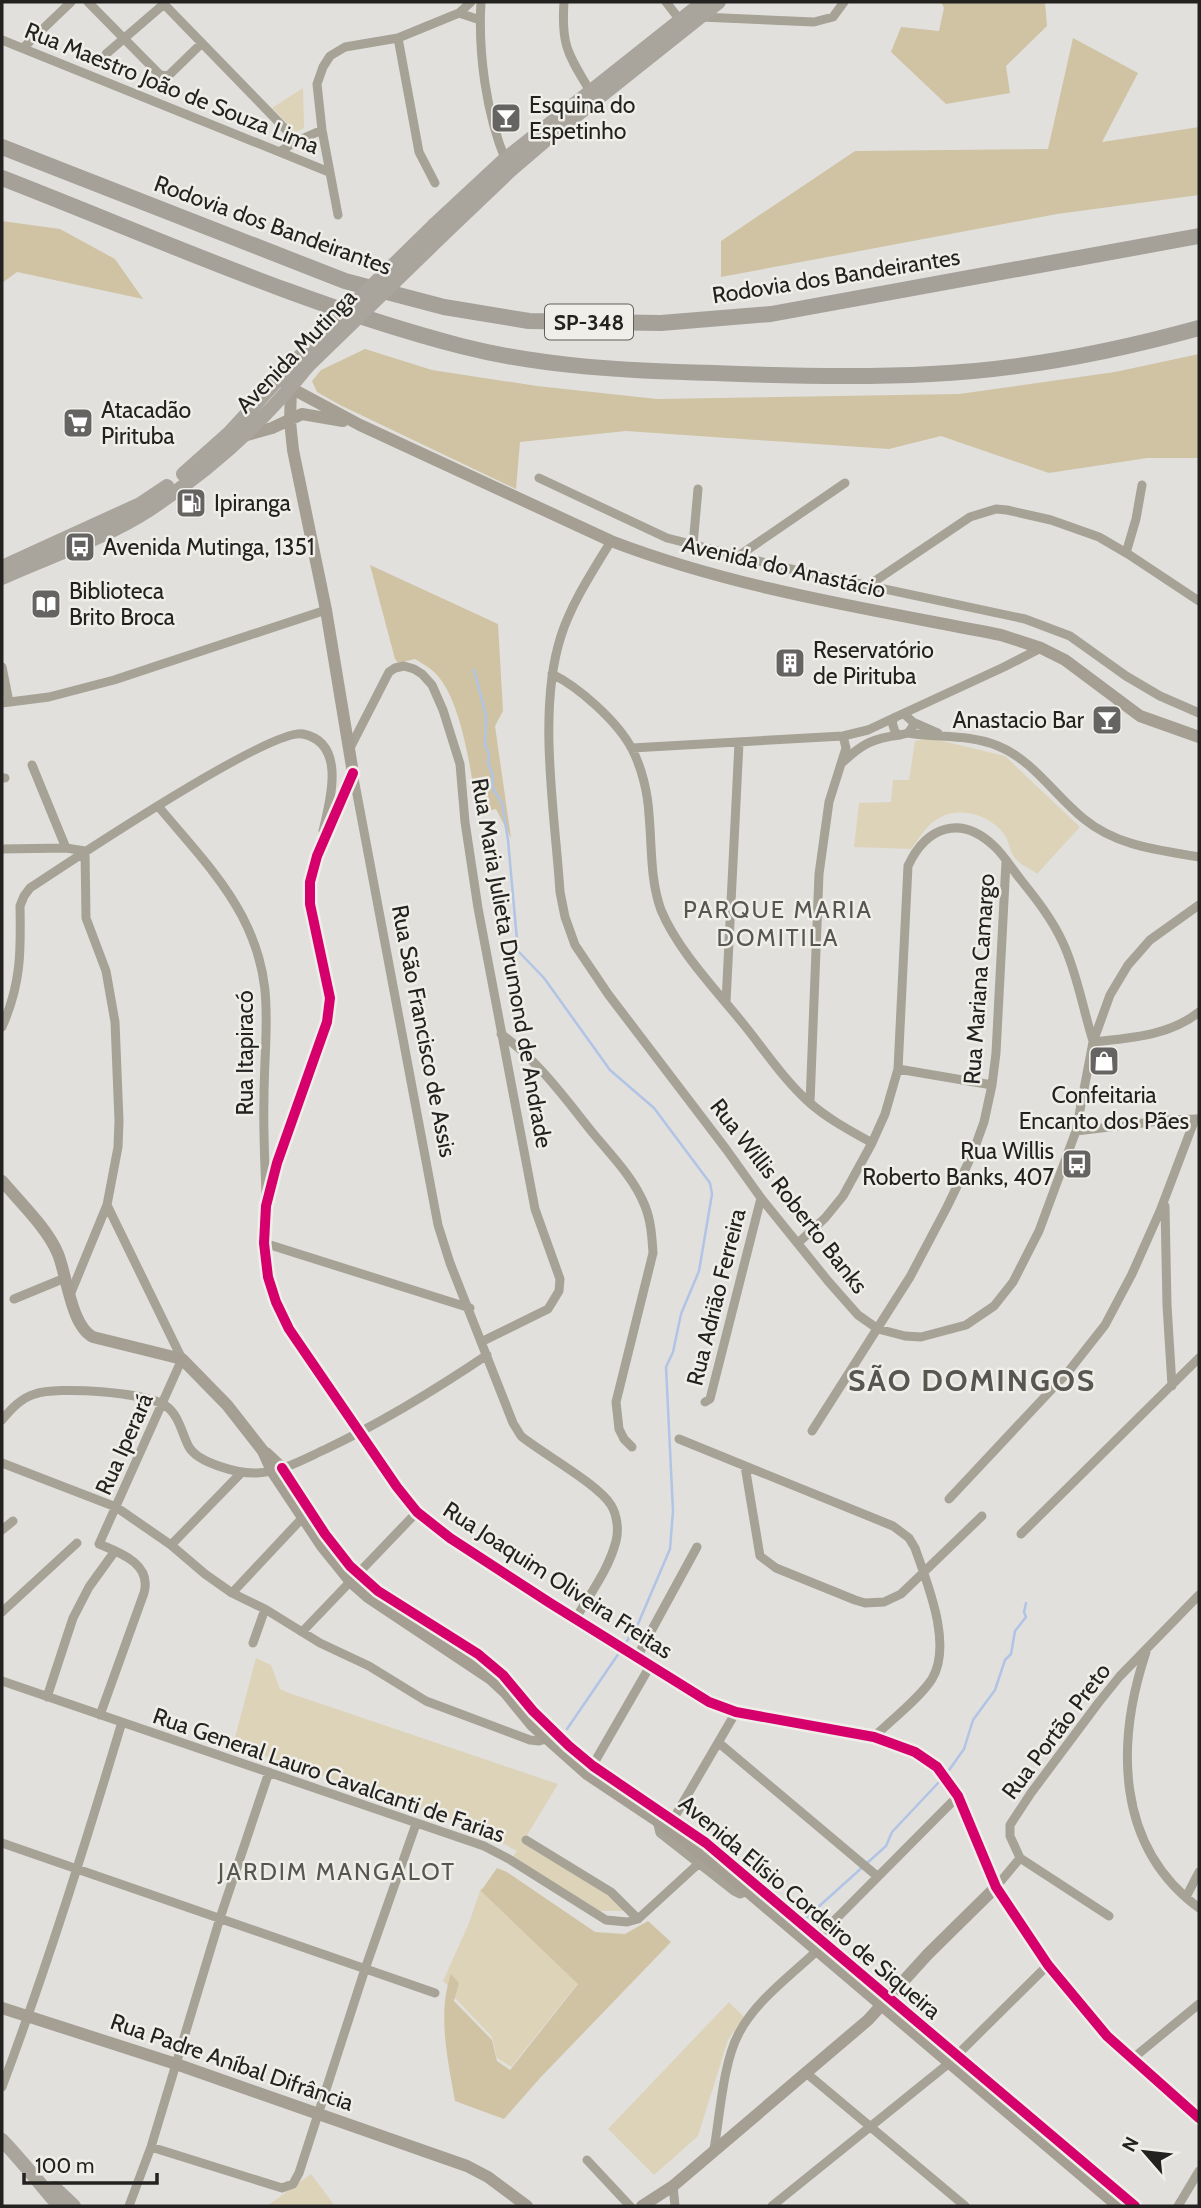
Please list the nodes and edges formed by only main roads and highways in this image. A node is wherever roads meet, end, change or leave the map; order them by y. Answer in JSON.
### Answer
{"nodes":[{"id":1,"x":703,"y":2,"type":"edge"},
{"id":2,"x":719,"y":2,"type":"edge"},
{"id":3,"x":2,"y":147,"type":"edge"},
{"id":4,"x":508,"y":165,"type":"junction"},
{"id":5,"x":2,"y":178,"type":"edge"},
{"id":6,"x":1199,"y":236,"type":"edge"},
{"id":7,"x":1199,"y":328,"type":"edge"},
{"id":8,"x":302,"y":363,"type":"junction"},
{"id":9,"x":257,"y":402,"type":"junction"},
{"id":10,"x":247,"y":435,"type":"junction"},
{"id":11,"x":2,"y":567,"type":"edge"},
{"id":12,"x":2,"y":578,"type":"edge"},
{"id":13,"x":2,"y":2140,"type":"edge"},
{"id":14,"x":24,"y":2163,"type":"junction"},
{"id":15,"x":34,"y":2178,"type":"junction"},
{"id":16,"x":46,"y":2206,"type":"edge"},
{"id":17,"x":60,"y":2206,"type":"edge"},
{"id":18,"x":74,"y":2206,"type":"edge"}],
"edges":[{"from":1,"to":4,"type":"main road","name":"Avenida Mutinga"},
{"from":2,"to":4,"type":"main road","name":"Avenida Mutinga"},
{"from":3,"to":6,"type":"highway","name":"Rodovia dos Bandeirantes","number":"SP-348"},
{"from":4,"to":8,"type":"main road","name":"Avenida Mutinga","bridge":true},
{"from":5,"to":7,"type":"highway","number":"SP-348"},
{"from":8,"to":9,"type":"main road","name":"Avenida Mutinga"},
{"from":8,"to":10,"type":"main road","name":"Avenida Mutinga"},
{"from":9,"to":10,"type":"main road"},
{"from":9,"to":11,"type":"main road","name":"Avenida Mutinga"},
{"from":10,"to":12,"type":"main road","name":"Avenida Mutinga"},
{"from":13,"to":14,"type":"main road"},
{"from":14,"to":15,"type":"main road"},
{"from":14,"to":18,"type":"main road"},
{"from":15,"to":16,"type":"main road"},
{"from":15,"to":17,"type":"main road"}]}
